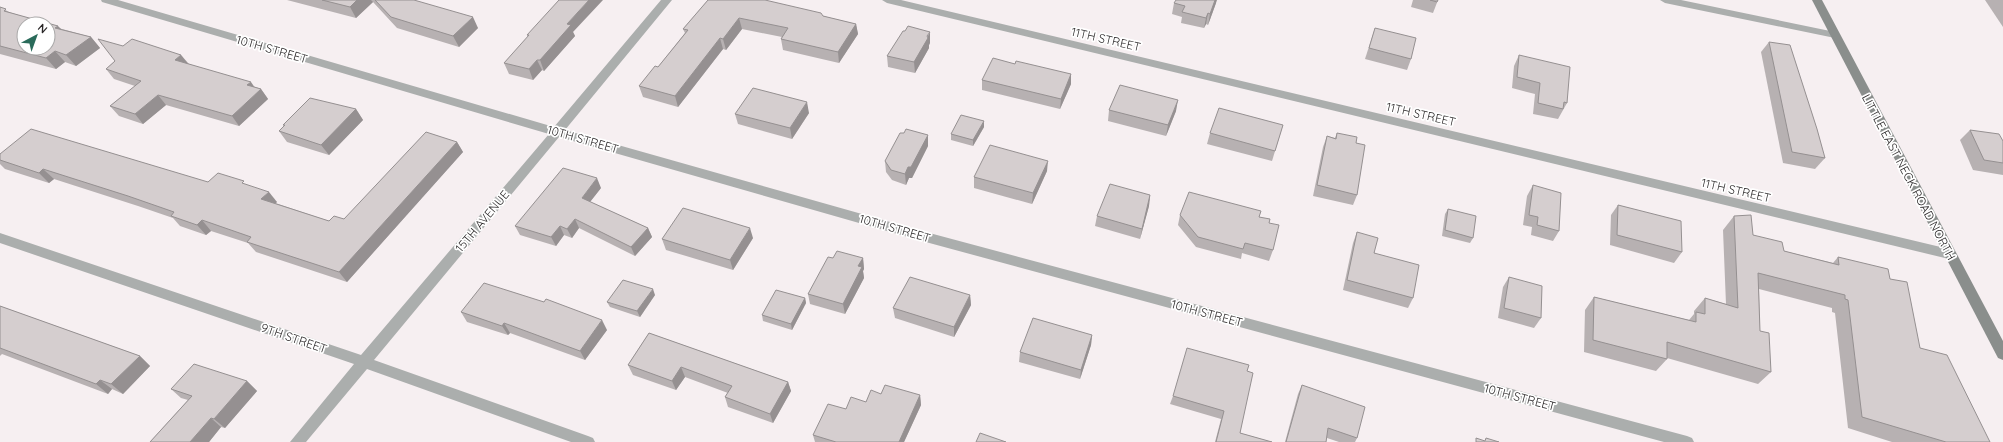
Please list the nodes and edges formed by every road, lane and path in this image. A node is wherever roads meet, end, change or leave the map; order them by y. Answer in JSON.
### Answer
{"nodes":[{"id":1,"x":106,"y":0,"type":"edge"},
{"id":2,"x":667,"y":0,"type":"edge"},
{"id":3,"x":887,"y":0,"type":"edge"},
{"id":4,"x":1665,"y":0,"type":"edge"},
{"id":5,"x":1816,"y":0,"type":"edge"},
{"id":6,"x":1835,"y":35,"type":"junction"},
{"id":7,"x":557,"y":132,"type":"junction"},
{"id":8,"x":0,"y":238,"type":"edge"},
{"id":9,"x":1949,"y":254,"type":"junction"},
{"id":10,"x":2002,"y":349,"type":"edge"},
{"id":11,"x":364,"y":362,"type":"junction"},
{"id":12,"x":297,"y":442,"type":"edge"},
{"id":13,"x":588,"y":442,"type":"edge"},
{"id":14,"x":1687,"y":442,"type":"edge"}],
"edges":[{"from":1,"to":7,"type":"street","name":"10TH STREET"},
{"from":2,"to":7,"type":"street","name":"15TH AVENUE"},
{"from":3,"to":9,"type":"street","name":"11TH STREET"},
{"from":4,"to":6,"type":"street"},
{"from":5,"to":6,"type":"main road","name":"LITTLE EAST NECK ROAD NORTH"},
{"from":6,"to":9,"type":"main road","name":"LITTLE EAST NECK ROAD NORTH"},
{"from":7,"to":11,"type":"street","name":"15TH AVENUE"},
{"from":7,"to":14,"type":"street","name":"10TH STREET"},
{"from":8,"to":11,"type":"street","name":"9TH STREET"},
{"from":9,"to":10,"type":"main road","name":"LITTLE EAST NECK ROAD NORTH"},
{"from":11,"to":12,"type":"street","name":"15TH AVENUE"},
{"from":11,"to":13,"type":"street","name":"9TH STREET"}]}
